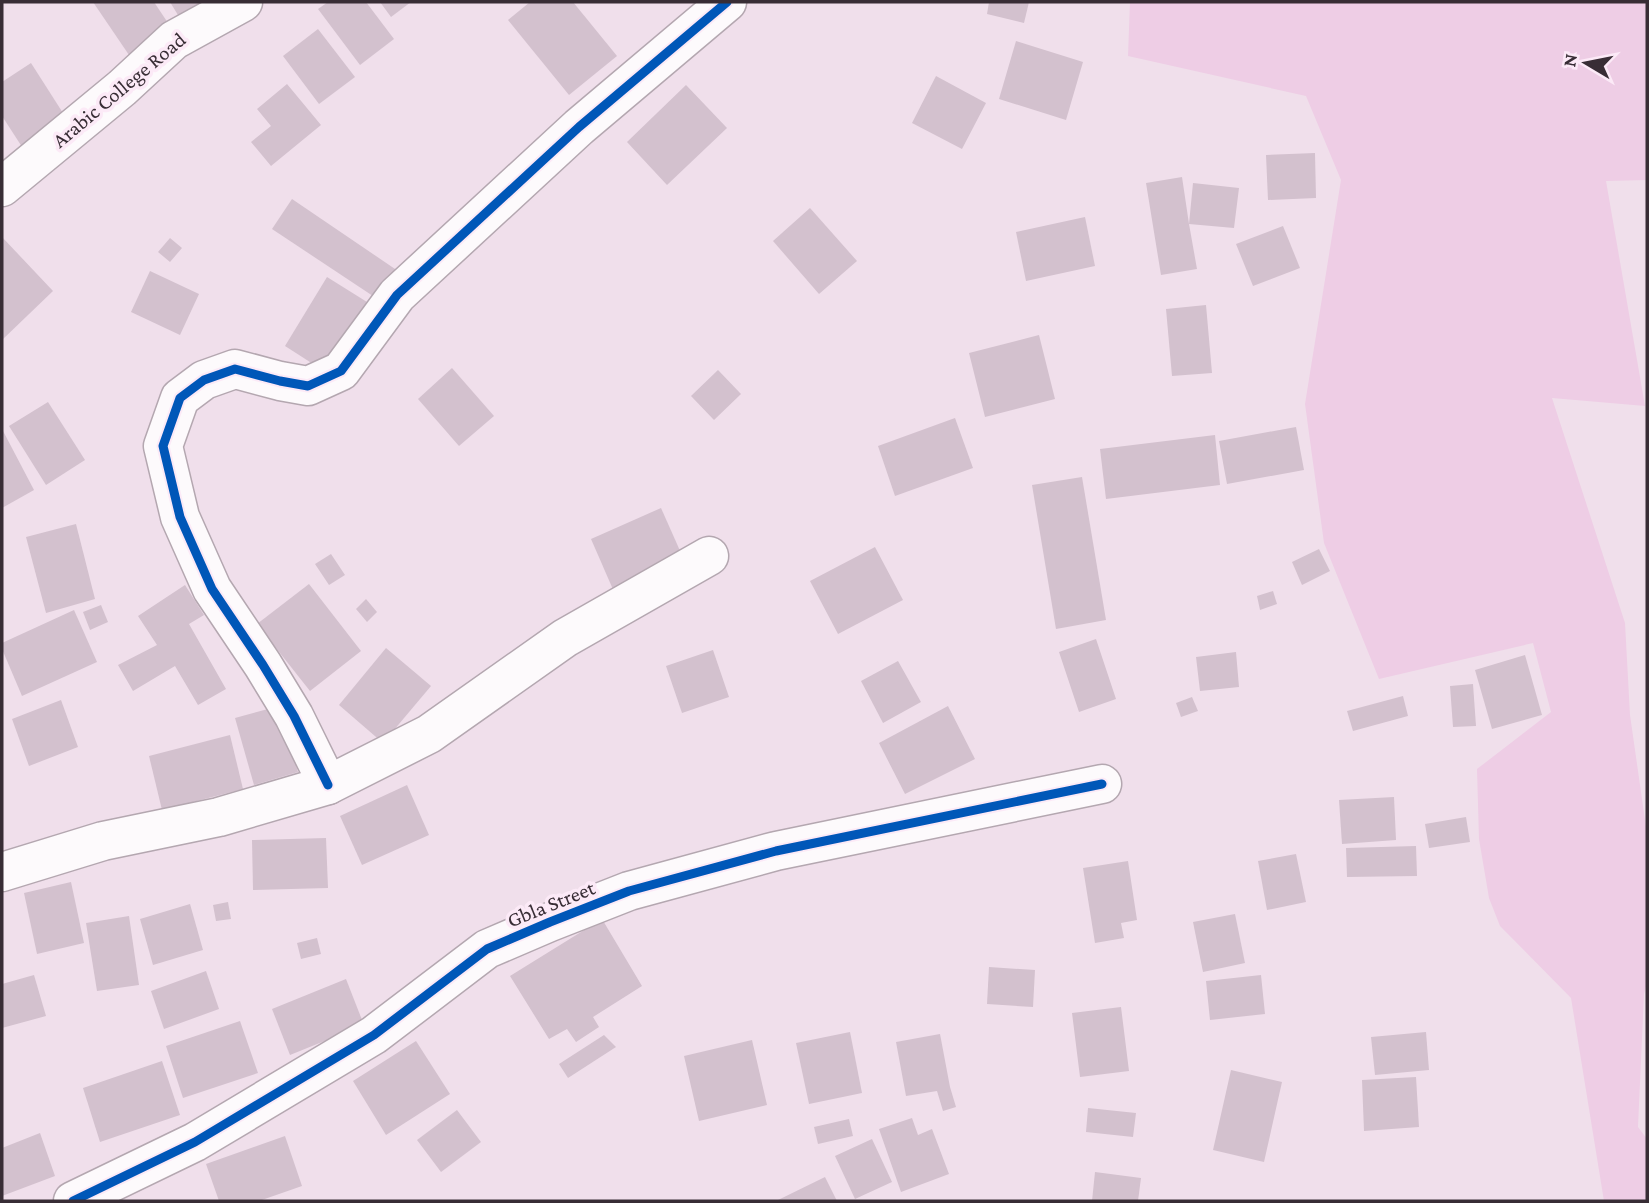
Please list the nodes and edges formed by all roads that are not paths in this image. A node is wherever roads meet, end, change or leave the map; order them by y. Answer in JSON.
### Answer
{"nodes":[{"id":1,"x":243,"y":2,"type":"edge"},
{"id":2,"x":727,"y":2,"type":"edge"},
{"id":3,"x":2,"y":187,"type":"edge"},
{"id":4,"x":709,"y":556,"type":"dead end"},
{"id":5,"x":1102,"y":784,"type":"dead end"},
{"id":6,"x":328,"y":785,"type":"junction"},
{"id":7,"x":2,"y":872,"type":"edge"},
{"id":8,"x":73,"y":1201,"type":"edge"}],
"edges":[{"from":1,"to":3,"type":"street","name":"Arabic College Road"},
{"from":2,"to":6,"type":"street"},
{"from":4,"to":6,"type":"street"},
{"from":5,"to":8,"type":"street","name":"Gbla Street"},
{"from":6,"to":7,"type":"street"}]}
